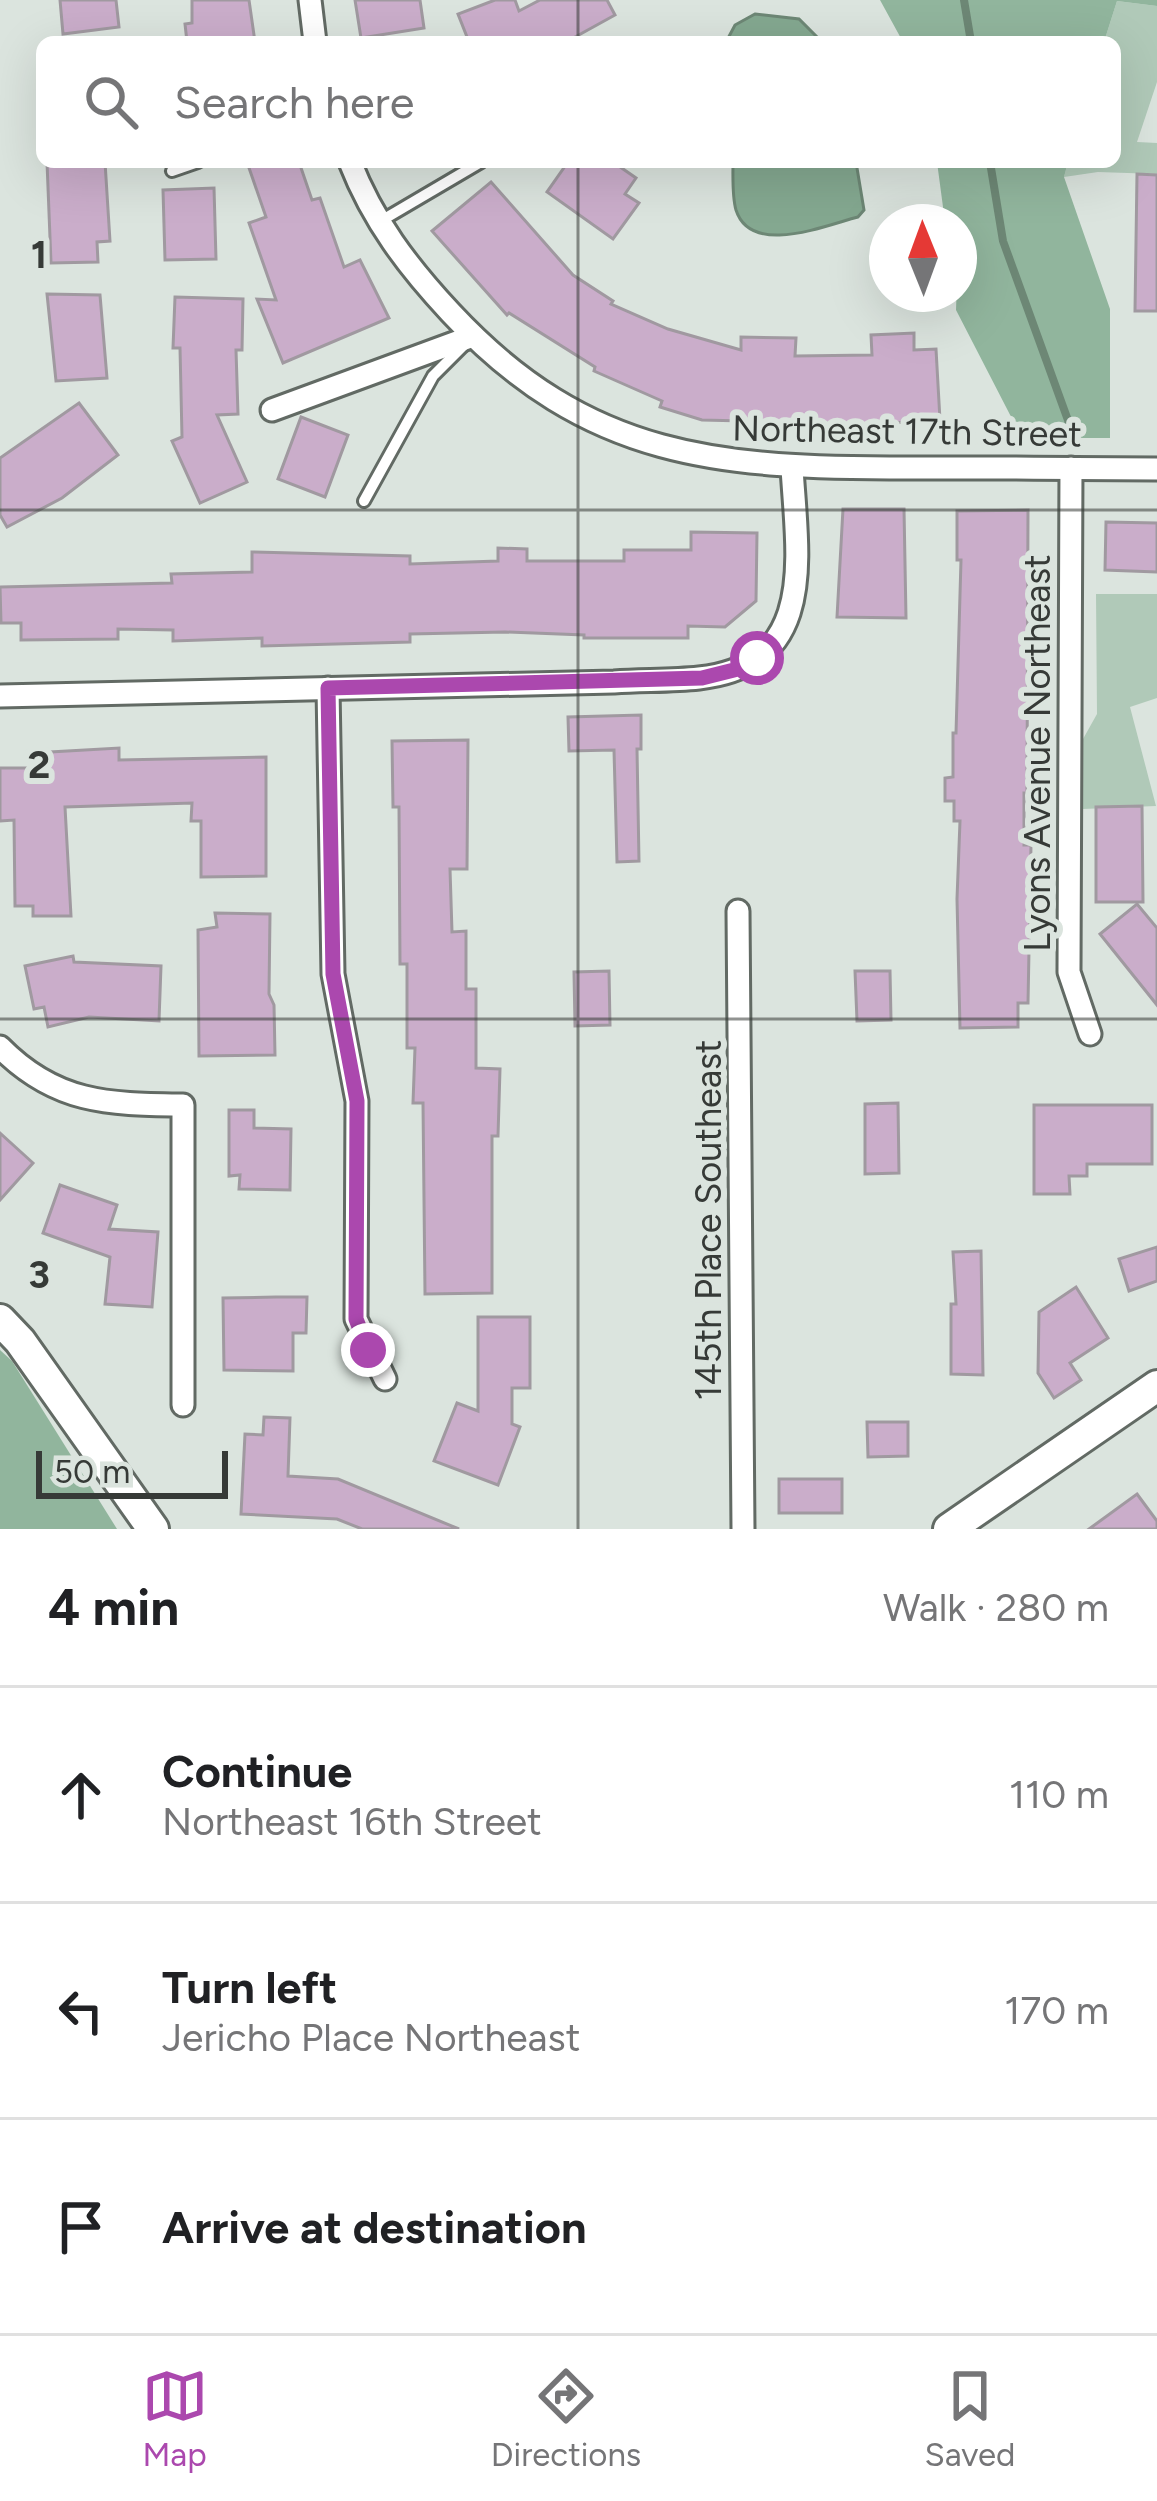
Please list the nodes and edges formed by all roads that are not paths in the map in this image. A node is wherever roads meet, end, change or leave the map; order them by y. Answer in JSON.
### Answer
{"nodes":[{"id":1,"x":310,"y":0,"type":"edge"},
{"id":2,"x":314,"y":36,"type":"edge"},
{"id":3,"x":181,"y":168,"type":"edge"},
{"id":4,"x":353,"y":168,"type":"edge"},
{"id":5,"x":471,"y":168,"type":"edge"},
{"id":6,"x":172,"y":171,"type":"dead end"},
{"id":7,"x":379,"y":222,"type":"junction"},
{"id":8,"x":473,"y":336,"type":"junction"},
{"id":9,"x":272,"y":410,"type":"dead end"},
{"id":10,"x":792,"y":468,"type":"junction"},
{"id":11,"x":1071,"y":468,"type":"junction"},
{"id":12,"x":1157,"y":469,"type":"edge"},
{"id":13,"x":364,"y":501,"type":"dead end"},
{"id":14,"x":328,"y":688,"type":"junction"},
{"id":15,"x":0,"y":696,"type":"edge"},
{"id":16,"x":738,"y":911,"type":"dead end"},
{"id":17,"x":1090,"y":1034,"type":"dead end"},
{"id":18,"x":0,"y":1047,"type":"edge"},
{"id":19,"x":0,"y":1320,"type":"edge"},
{"id":20,"x":385,"y":1379,"type":"dead end"},
{"id":21,"x":1157,"y":1386,"type":"edge"},
{"id":22,"x":183,"y":1405,"type":"dead end"},
{"id":23,"x":153,"y":1529,"type":"edge"},
{"id":24,"x":743,"y":1529,"type":"edge"},
{"id":25,"x":950,"y":1529,"type":"edge"}],
"edges":[{"from":1,"to":2,"type":"street"},
{"from":3,"to":6,"type":"lane"},
{"from":4,"to":7,"type":"street","name":"Northeast 17th Street"},
{"from":5,"to":7,"type":"lane"},
{"from":7,"to":8,"type":"street","name":"Northeast 17th Street"},
{"from":8,"to":9,"type":"street"},
{"from":8,"to":10,"type":"street","name":"Northeast 17th Street"},
{"from":8,"to":13,"type":"lane"},
{"from":10,"to":11,"type":"street","name":"Northeast 17th Street"},
{"from":10,"to":14,"type":"street"},
{"from":11,"to":12,"type":"street","name":"Northeast 17th Street"},
{"from":11,"to":17,"type":"street","name":"Lyons Avenue Northeast"},
{"from":14,"to":15,"type":"street"},
{"from":14,"to":20,"type":"street"},
{"from":16,"to":24,"type":"street","name":"145th Place Southeast"},
{"from":18,"to":22,"type":"street"},
{"from":19,"to":23,"type":"main road"},
{"from":21,"to":25,"type":"main road"}]}
